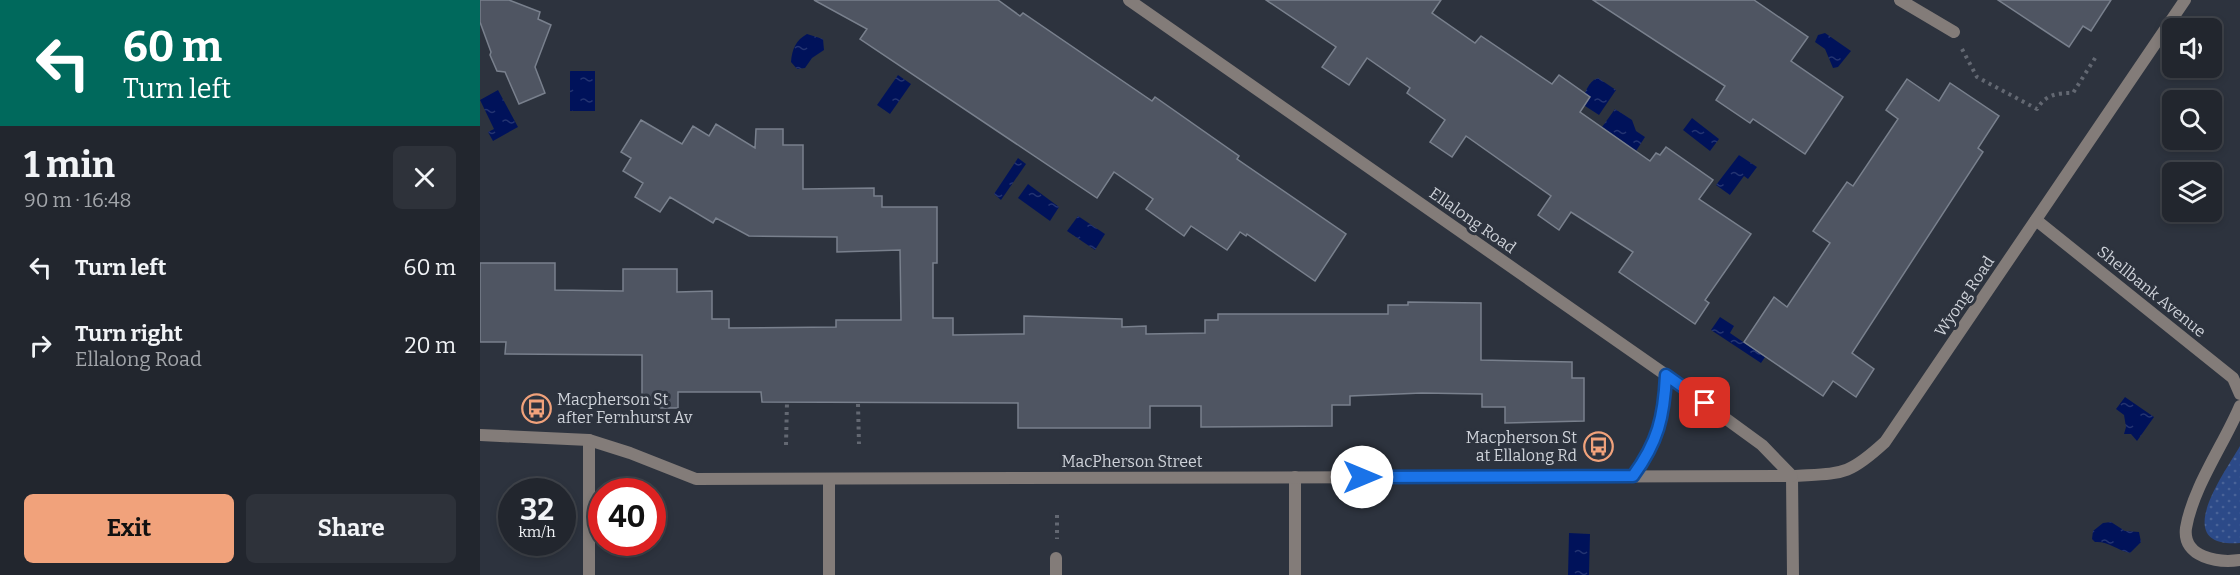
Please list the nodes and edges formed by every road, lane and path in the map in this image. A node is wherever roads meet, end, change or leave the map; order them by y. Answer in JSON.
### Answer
{"nodes":[{"id":1,"x":1129,"y":0,"type":"edge"},
{"id":2,"x":1900,"y":0,"type":"edge"},
{"id":3,"x":2185,"y":0,"type":"edge"},
{"id":4,"x":1954,"y":32,"type":"joint"},
{"id":5,"x":2097,"y":55,"type":"dead end"},
{"id":6,"x":2036,"y":220,"type":"junction"},
{"id":7,"x":1666,"y":375,"type":"junction"},
{"id":8,"x":2240,"y":394,"type":"edge"},
{"id":9,"x":786,"y":402,"type":"dead end"},
{"id":10,"x":858,"y":404,"type":"dead end"},
{"id":11,"x":2240,"y":405,"type":"edge"},
{"id":12,"x":480,"y":435,"type":"edge"},
{"id":13,"x":589,"y":440,"type":"junction"},
{"id":14,"x":786,"y":444,"type":"dead end"},
{"id":15,"x":859,"y":444,"type":"dead end"},
{"id":16,"x":1633,"y":476,"type":"junction"},
{"id":17,"x":1792,"y":476,"type":"junction"},
{"id":18,"x":1295,"y":477,"type":"junction"},
{"id":19,"x":829,"y":479,"type":"junction"},
{"id":20,"x":1057,"y":515,"type":"dead end"},
{"id":21,"x":1057,"y":537,"type":"dead end"},
{"id":22,"x":1056,"y":558,"type":"dead end"},
{"id":23,"x":2240,"y":560,"type":"edge"},
{"id":24,"x":590,"y":575,"type":"edge"},
{"id":25,"x":829,"y":575,"type":"edge"},
{"id":26,"x":1056,"y":575,"type":"edge"},
{"id":27,"x":1295,"y":575,"type":"edge"},
{"id":28,"x":1792,"y":575,"type":"edge"}],
"edges":[{"from":1,"to":7,"type":"street","name":"Ellalong Road"},
{"from":2,"to":4,"type":"street"},
{"from":3,"to":6,"type":"street","name":"Wyong Road"},
{"from":4,"to":5,"type":"path"},
{"from":6,"to":8,"type":"street","name":"Shellbank Avenue"},
{"from":6,"to":17,"type":"street","name":"Wyong Road"},
{"from":7,"to":16,"type":"street"},
{"from":7,"to":17,"type":"street","name":"Ellalong Road"},
{"from":9,"to":14,"type":"path"},
{"from":10,"to":15,"type":"path"},
{"from":11,"to":23,"type":"street"},
{"from":12,"to":13,"type":"street","name":"MacPherson Street"},
{"from":13,"to":19,"type":"street","name":"MacPherson Street"},
{"from":13,"to":24,"type":"street"},
{"from":16,"to":17,"type":"street","name":"MacPherson Street"},
{"from":16,"to":18,"type":"street","name":"MacPherson Street"},
{"from":17,"to":28,"type":"street"},
{"from":18,"to":19,"type":"street","name":"MacPherson Street"},
{"from":18,"to":27,"type":"street"},
{"from":19,"to":25,"type":"street"},
{"from":20,"to":21,"type":"path"},
{"from":22,"to":26,"type":"street"}]}
